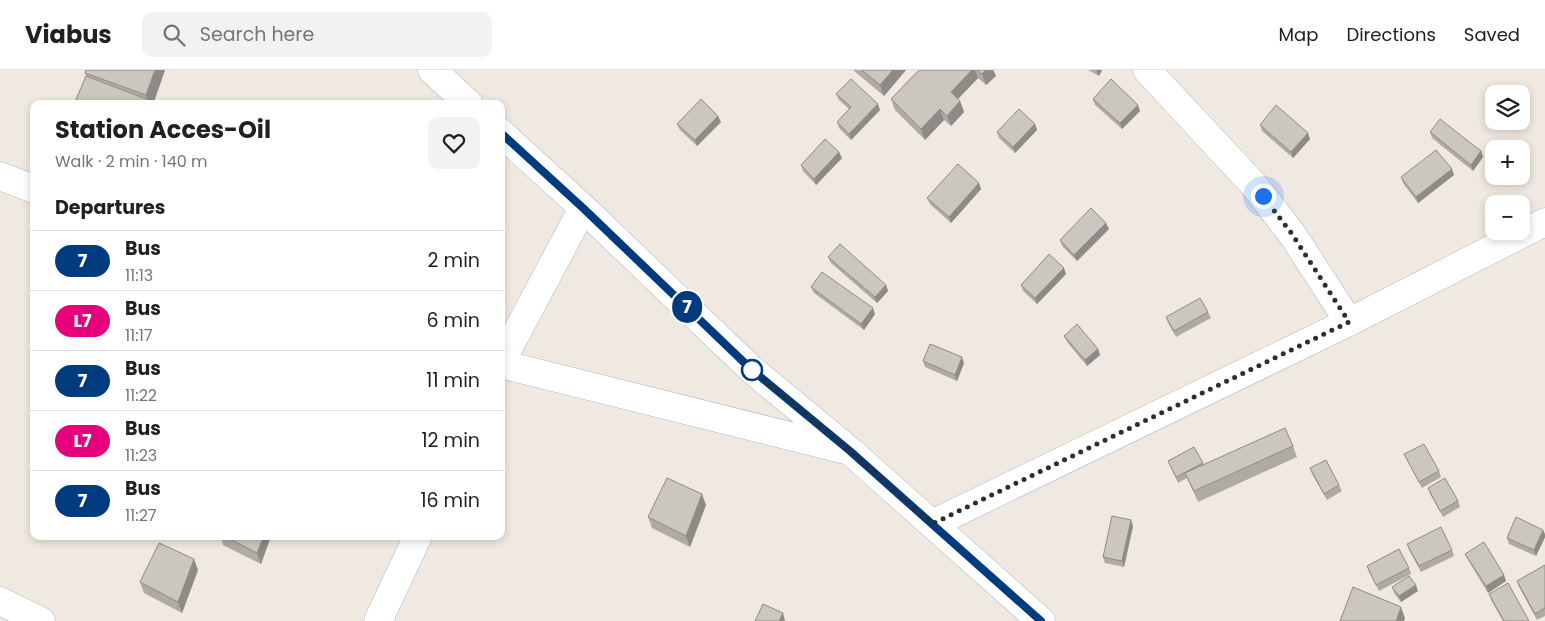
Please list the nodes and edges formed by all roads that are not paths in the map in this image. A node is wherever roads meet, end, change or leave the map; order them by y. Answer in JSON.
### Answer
{"nodes":[{"id":1,"x":432,"y":70,"type":"edge"},
{"id":2,"x":1146,"y":70,"type":"edge"},
{"id":3,"x":465,"y":100,"type":"edge"},
{"id":4,"x":505,"y":137,"type":"edge"},
{"id":5,"x":0,"y":176,"type":"edge"},
{"id":6,"x":30,"y":187,"type":"edge"},
{"id":7,"x":583,"y":208,"type":"junction"},
{"id":8,"x":1545,"y":222,"type":"edge"},
{"id":9,"x":1349,"y":322,"type":"junction"},
{"id":10,"x":505,"y":355,"type":"edge"},
{"id":11,"x":505,"y":364,"type":"edge"},
{"id":12,"x":850,"y":451,"type":"junction"},
{"id":13,"x":932,"y":524,"type":"junction"},
{"id":14,"x":416,"y":540,"type":"edge"},
{"id":15,"x":0,"y":601,"type":"edge"},
{"id":16,"x":41,"y":621,"type":"edge"},
{"id":17,"x":378,"y":621,"type":"edge"},
{"id":18,"x":1041,"y":621,"type":"edge"}],
"edges":[{"from":1,"to":3,"type":"street"},
{"from":2,"to":9,"type":"street"},
{"from":4,"to":7,"type":"street"},
{"from":5,"to":6,"type":"street"},
{"from":7,"to":10,"type":"street"},
{"from":7,"to":12,"type":"street"},
{"from":8,"to":9,"type":"street"},
{"from":9,"to":13,"type":"street"},
{"from":11,"to":12,"type":"street"},
{"from":12,"to":13,"type":"street"},
{"from":13,"to":18,"type":"street"},
{"from":14,"to":17,"type":"street"},
{"from":15,"to":16,"type":"street"}]}
